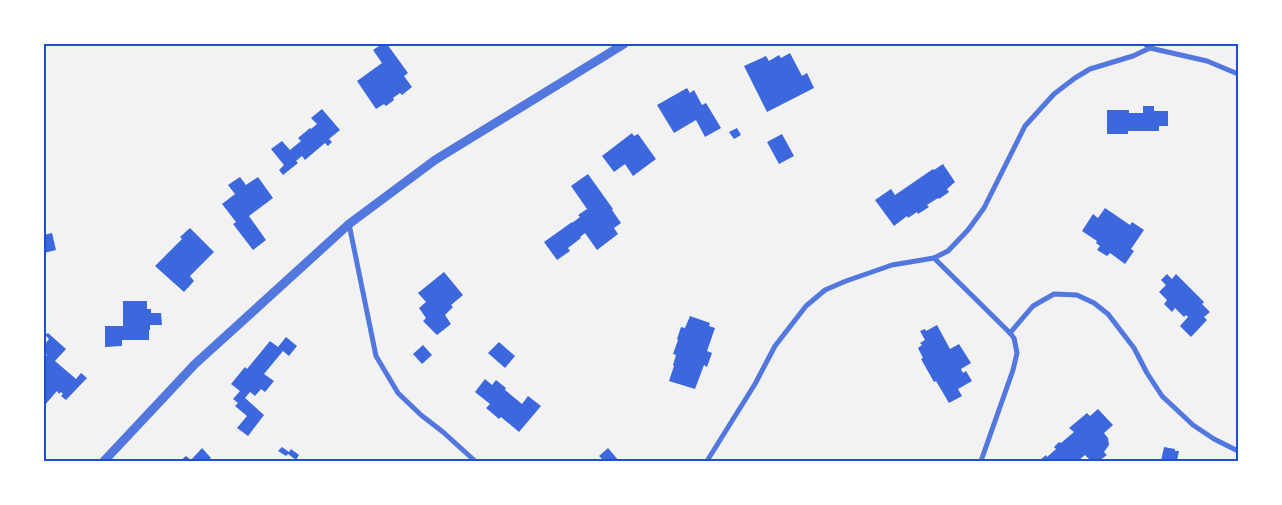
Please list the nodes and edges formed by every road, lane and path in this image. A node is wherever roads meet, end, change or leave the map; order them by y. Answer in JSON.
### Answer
{"nodes":[{"id":1,"x":624,"y":44,"type":"edge"},
{"id":2,"x":1144,"y":44,"type":"edge"},
{"id":3,"x":1150,"y":48,"type":"junction"},
{"id":4,"x":1238,"y":74,"type":"edge"},
{"id":5,"x":349,"y":224,"type":"junction"},
{"id":6,"x":934,"y":258,"type":"junction"},
{"id":7,"x":1010,"y":333,"type":"junction"},
{"id":8,"x":1238,"y":451,"type":"edge"},
{"id":9,"x":104,"y":461,"type":"edge"},
{"id":10,"x":475,"y":461,"type":"edge"},
{"id":11,"x":707,"y":461,"type":"edge"},
{"id":12,"x":981,"y":461,"type":"edge"}],
"edges":[{"from":1,"to":5,"type":"street"},
{"from":2,"to":3,"type":"street"},
{"from":3,"to":4,"type":"street"},
{"from":3,"to":6,"type":"street"},
{"from":5,"to":9,"type":"street"},
{"from":5,"to":10,"type":"street"},
{"from":6,"to":7,"type":"street"},
{"from":6,"to":11,"type":"street"},
{"from":7,"to":8,"type":"street"},
{"from":7,"to":12,"type":"street"}]}
